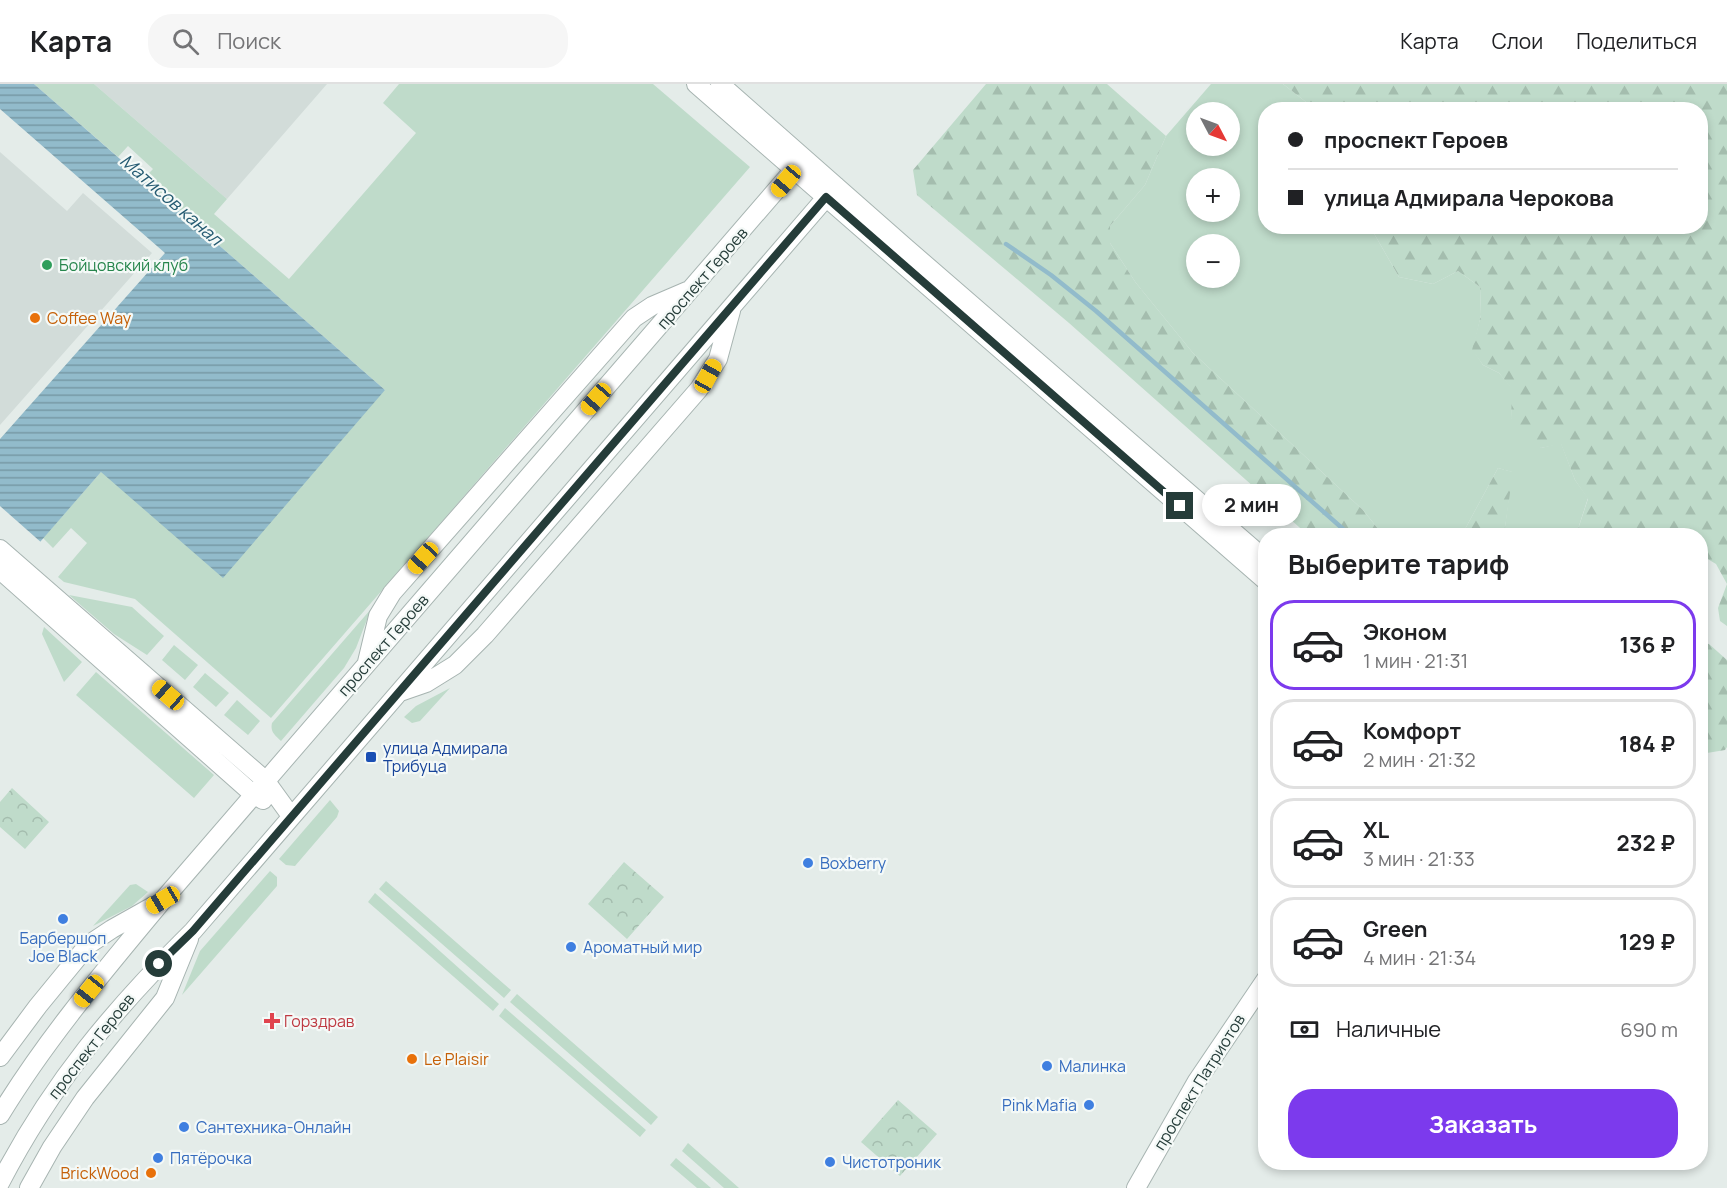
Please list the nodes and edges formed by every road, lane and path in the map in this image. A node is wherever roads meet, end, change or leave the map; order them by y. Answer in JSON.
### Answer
{"nodes":[{"id":1,"x":696,"y":84,"type":"edge"},
{"id":2,"x":720,"y":84,"type":"edge"},
{"id":3,"x":800,"y":164,"type":"junction"},
{"id":4,"x":831,"y":191,"type":"junction"},
{"id":5,"x":691,"y":289,"type":"junction"},
{"id":6,"x":733,"y":305,"type":"junction"},
{"id":7,"x":0,"y":549,"type":"edge"},
{"id":8,"x":1258,"y":553,"type":"edge"},
{"id":9,"x":0,"y":570,"type":"edge"},
{"id":10,"x":1258,"y":574,"type":"edge"},
{"id":11,"x":21,"y":578,"type":"junction"},
{"id":12,"x":367,"y":664,"type":"junction"},
{"id":13,"x":398,"y":692,"type":"junction"},
{"id":14,"x":265,"y":780,"type":"junction"},
{"id":15,"x":253,"y":794,"type":"junction"},
{"id":16,"x":291,"y":816,"type":"junction"},
{"id":17,"x":163,"y":900,"type":"junction"},
{"id":18,"x":193,"y":931,"type":"junction"},
{"id":19,"x":1258,"y":991,"type":"edge"},
{"id":20,"x":0,"y":1057,"type":"edge"},
{"id":21,"x":0,"y":1115,"type":"edge"},
{"id":22,"x":0,"y":1183,"type":"edge"},
{"id":23,"x":29,"y":1188,"type":"edge"},
{"id":24,"x":1136,"y":1188,"type":"edge"}],
"edges":[{"from":1,"to":3,"type":"street"},
{"from":2,"to":3,"type":"street"},
{"from":3,"to":4,"type":"street"},
{"from":3,"to":5,"type":"street","name":"проспект Героев"},
{"from":4,"to":6,"type":"street","name":"проспект Героев"},
{"from":4,"to":8,"type":"street"},
{"from":4,"to":10,"type":"street"},
{"from":5,"to":12,"type":"street","name":"проспект Героев"},
{"from":5,"to":12,"type":"street"},
{"from":6,"to":13,"type":"street","name":"проспект Героев"},
{"from":6,"to":13,"type":"street"},
{"from":7,"to":11,"type":"street"},
{"from":9,"to":11,"type":"street"},
{"from":11,"to":14,"type":"street"},
{"from":11,"to":15,"type":"street"},
{"from":12,"to":14,"type":"street","name":"проспект Героев"},
{"from":13,"to":16,"type":"street","name":"проспект Героев"},
{"from":14,"to":15,"type":"street","name":"проспект Героев"},
{"from":14,"to":16,"type":"street"},
{"from":15,"to":16,"type":"street"},
{"from":15,"to":17,"type":"street","name":"проспект Героев"},
{"from":16,"to":18,"type":"street","name":"проспект Героев"},
{"from":17,"to":20,"type":"street"},
{"from":17,"to":21,"type":"street","name":"проспект Героев"},
{"from":18,"to":22,"type":"street","name":"проспект Героев"},
{"from":18,"to":23,"type":"street"},
{"from":19,"to":24,"type":"street","name":"проспект Патриотов"}]}
